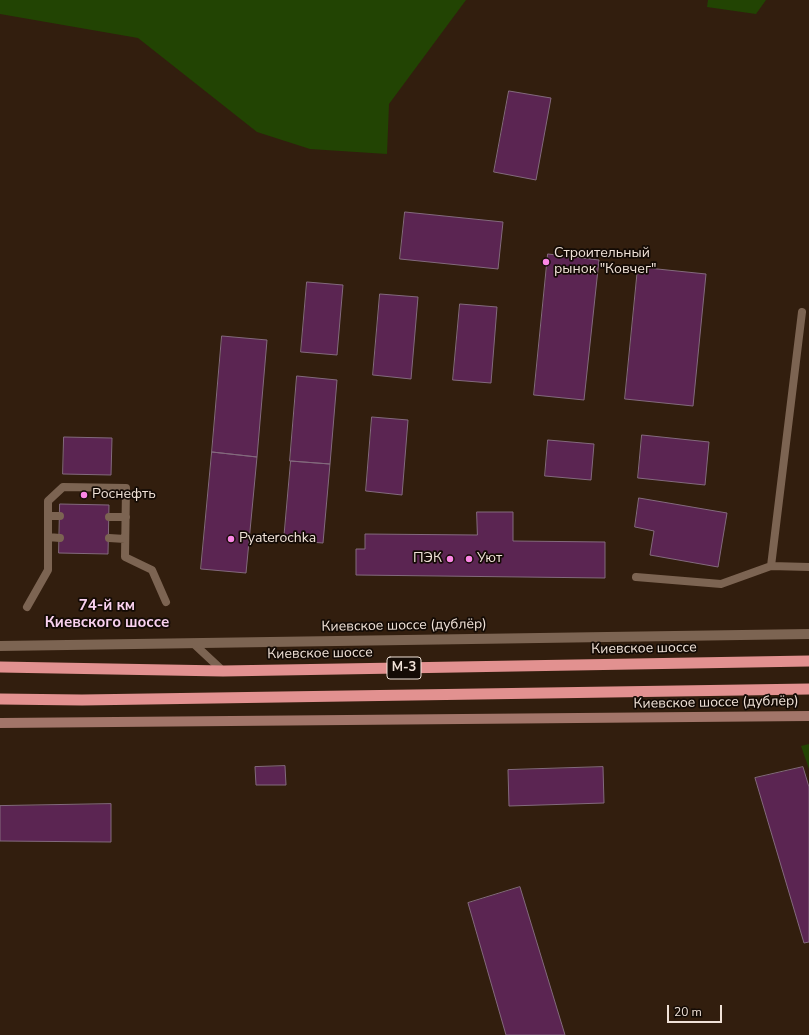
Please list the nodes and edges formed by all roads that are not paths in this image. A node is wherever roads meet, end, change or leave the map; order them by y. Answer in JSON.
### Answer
{"nodes":[{"id":1,"x":802,"y":312,"type":"dead end"},
{"id":2,"x":48,"y":516,"type":"junction"},
{"id":3,"x":60,"y":516,"type":"dead end"},
{"id":4,"x":109,"y":517,"type":"dead end"},
{"id":5,"x":126,"y":517,"type":"junction"},
{"id":6,"x":48,"y":537,"type":"junction"},
{"id":7,"x":60,"y":538,"type":"dead end"},
{"id":8,"x":109,"y":538,"type":"dead end"},
{"id":9,"x":125,"y":539,"type":"junction"},
{"id":10,"x":770,"y":566,"type":"junction"},
{"id":11,"x":809,"y":567,"type":"edge"},
{"id":12,"x":636,"y":577,"type":"dead end"},
{"id":13,"x":166,"y":602,"type":"dead end"},
{"id":14,"x":28,"y":607,"type":"dead end"},
{"id":15,"x":809,"y":634,"type":"edge"},
{"id":16,"x":192,"y":643,"type":"junction"},
{"id":17,"x":0,"y":646,"type":"edge"},
{"id":18,"x":809,"y":660,"type":"edge"},
{"id":19,"x":0,"y":667,"type":"edge"},
{"id":20,"x":223,"y":671,"type":"junction"},
{"id":21,"x":809,"y":689,"type":"edge"},
{"id":22,"x":0,"y":699,"type":"edge"},
{"id":23,"x":809,"y":716,"type":"edge"},
{"id":24,"x":0,"y":723,"type":"edge"}],
"edges":[{"from":1,"to":10,"type":"lane"},
{"from":2,"to":3,"type":"lane"},
{"from":2,"to":5,"type":"lane"},
{"from":2,"to":6,"type":"lane"},
{"from":4,"to":5,"type":"lane"},
{"from":5,"to":9,"type":"lane"},
{"from":6,"to":7,"type":"lane"},
{"from":6,"to":14,"type":"lane"},
{"from":8,"to":9,"type":"lane"},
{"from":9,"to":13,"type":"lane"},
{"from":10,"to":11,"type":"lane"},
{"from":10,"to":12,"type":"lane"},
{"from":15,"to":16,"type":"street","name":"Киевское шоссе (дублёр)"},
{"from":16,"to":17,"type":"street","name":"Киевское шоссе (дублёр)"},
{"from":16,"to":20,"type":"lane"},
{"from":18,"to":20,"type":"highway","name":"Киевское шоссе","number":"М-3"},
{"from":19,"to":20,"type":"highway","name":"Киевское шоссе","number":"М-3"},
{"from":21,"to":22,"type":"highway","number":"М-3"},
{"from":23,"to":24,"type":"main road","name":"Киевское шоссе (дублёр)"}]}
